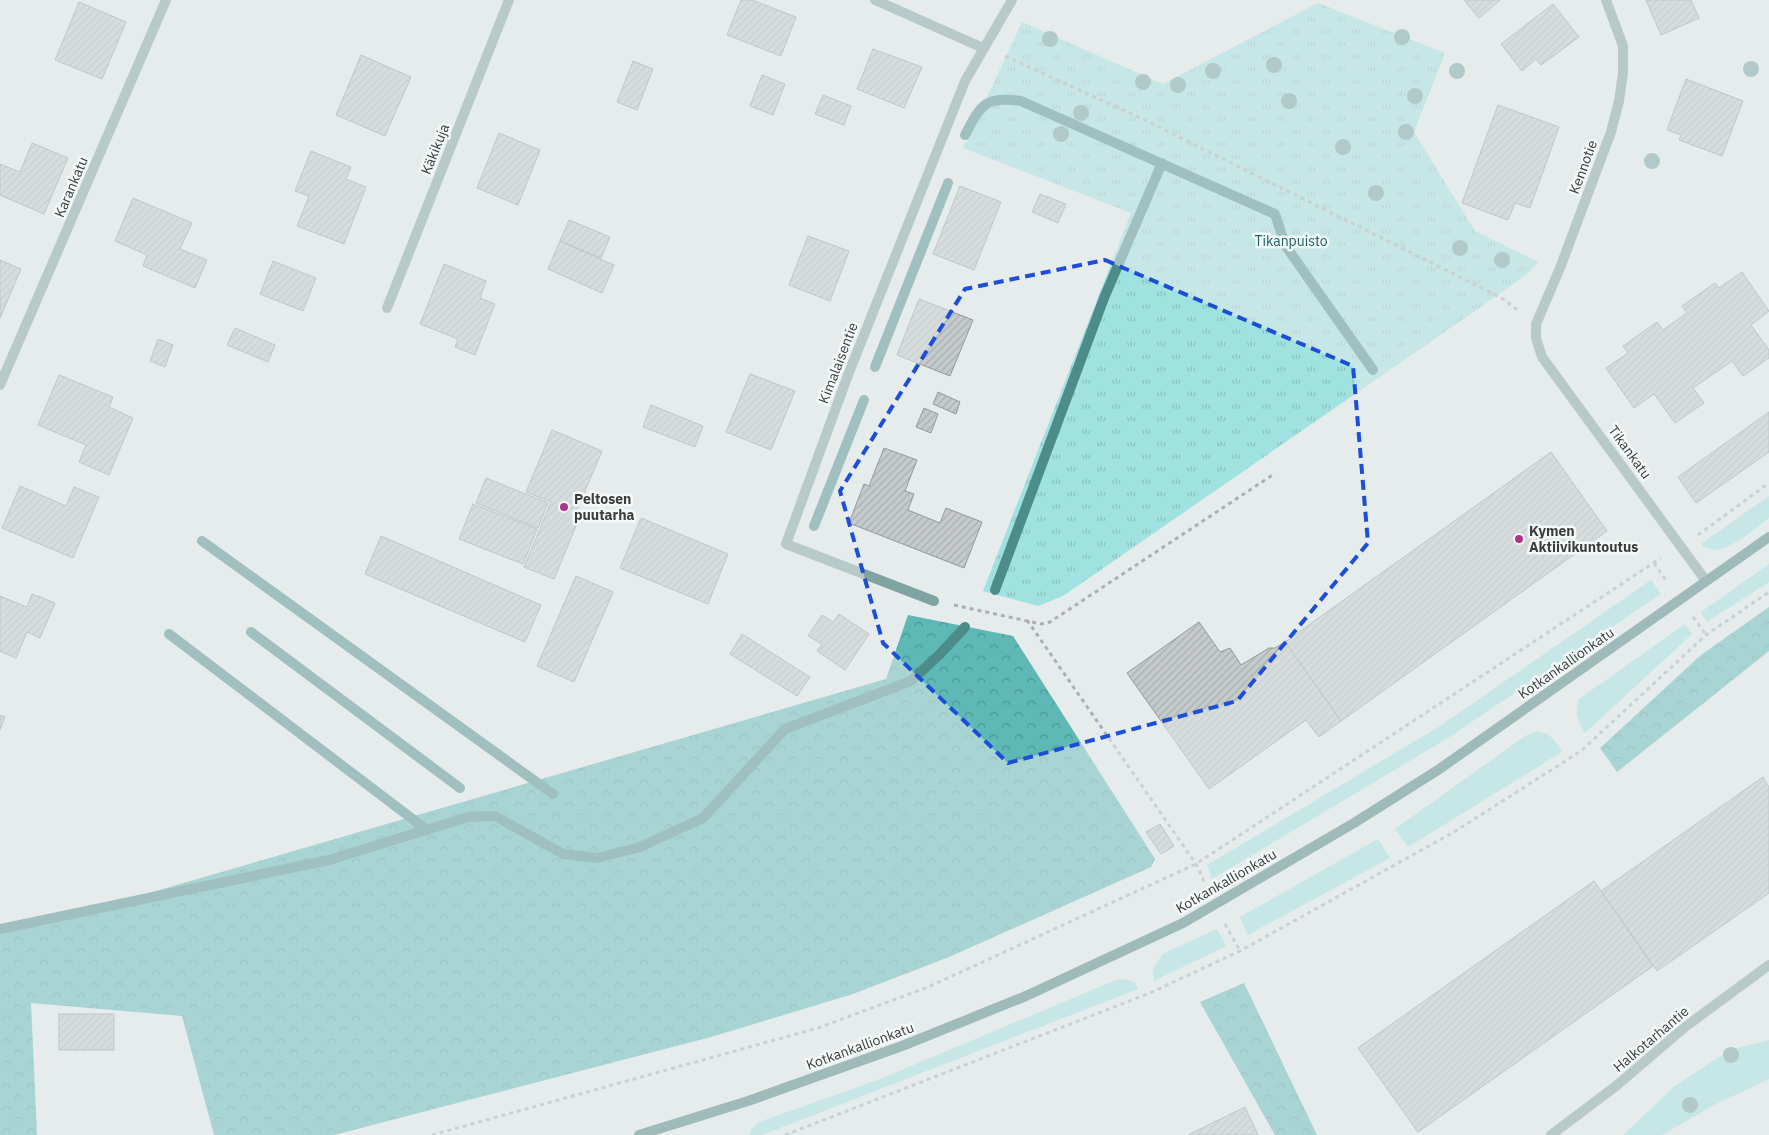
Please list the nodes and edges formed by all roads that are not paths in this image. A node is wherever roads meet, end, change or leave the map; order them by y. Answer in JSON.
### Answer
{"nodes":[{"id":1,"x":166,"y":0,"type":"edge"},
{"id":2,"x":509,"y":0,"type":"edge"},
{"id":3,"x":875,"y":0,"type":"edge"},
{"id":4,"x":1012,"y":0,"type":"edge"},
{"id":5,"x":1606,"y":0,"type":"edge"},
{"id":6,"x":983,"y":48,"type":"junction"},
{"id":7,"x":387,"y":308,"type":"dead end"},
{"id":8,"x":1536,"y":338,"type":"joint"},
{"id":9,"x":0,"y":385,"type":"edge"},
{"id":10,"x":1769,"y":536,"type":"edge"},
{"id":11,"x":1706,"y":581,"type":"junction"},
{"id":12,"x":934,"y":601,"type":"road end"},
{"id":13,"x":1769,"y":965,"type":"edge"},
{"id":14,"x":639,"y":1135,"type":"edge"},
{"id":15,"x":1551,"y":1135,"type":"edge"}],
"edges":[{"from":1,"to":9,"type":"street","name":"Karankatu"},
{"from":2,"to":7,"type":"street","name":"Käkikuja"},
{"from":3,"to":6,"type":"street"},
{"from":4,"to":6,"type":"street"},
{"from":5,"to":8,"type":"street","name":"Kennotie"},
{"from":6,"to":12,"type":"street","name":"Kimalaisentie"},
{"from":8,"to":11,"type":"street","name":"Tikankatu"},
{"from":10,"to":11,"type":"street","name":"Kotkankallionkatu"},
{"from":11,"to":14,"type":"street","name":"Kotkankallionkatu"},
{"from":13,"to":15,"type":"street","name":"Halkotarhantie"}]}
